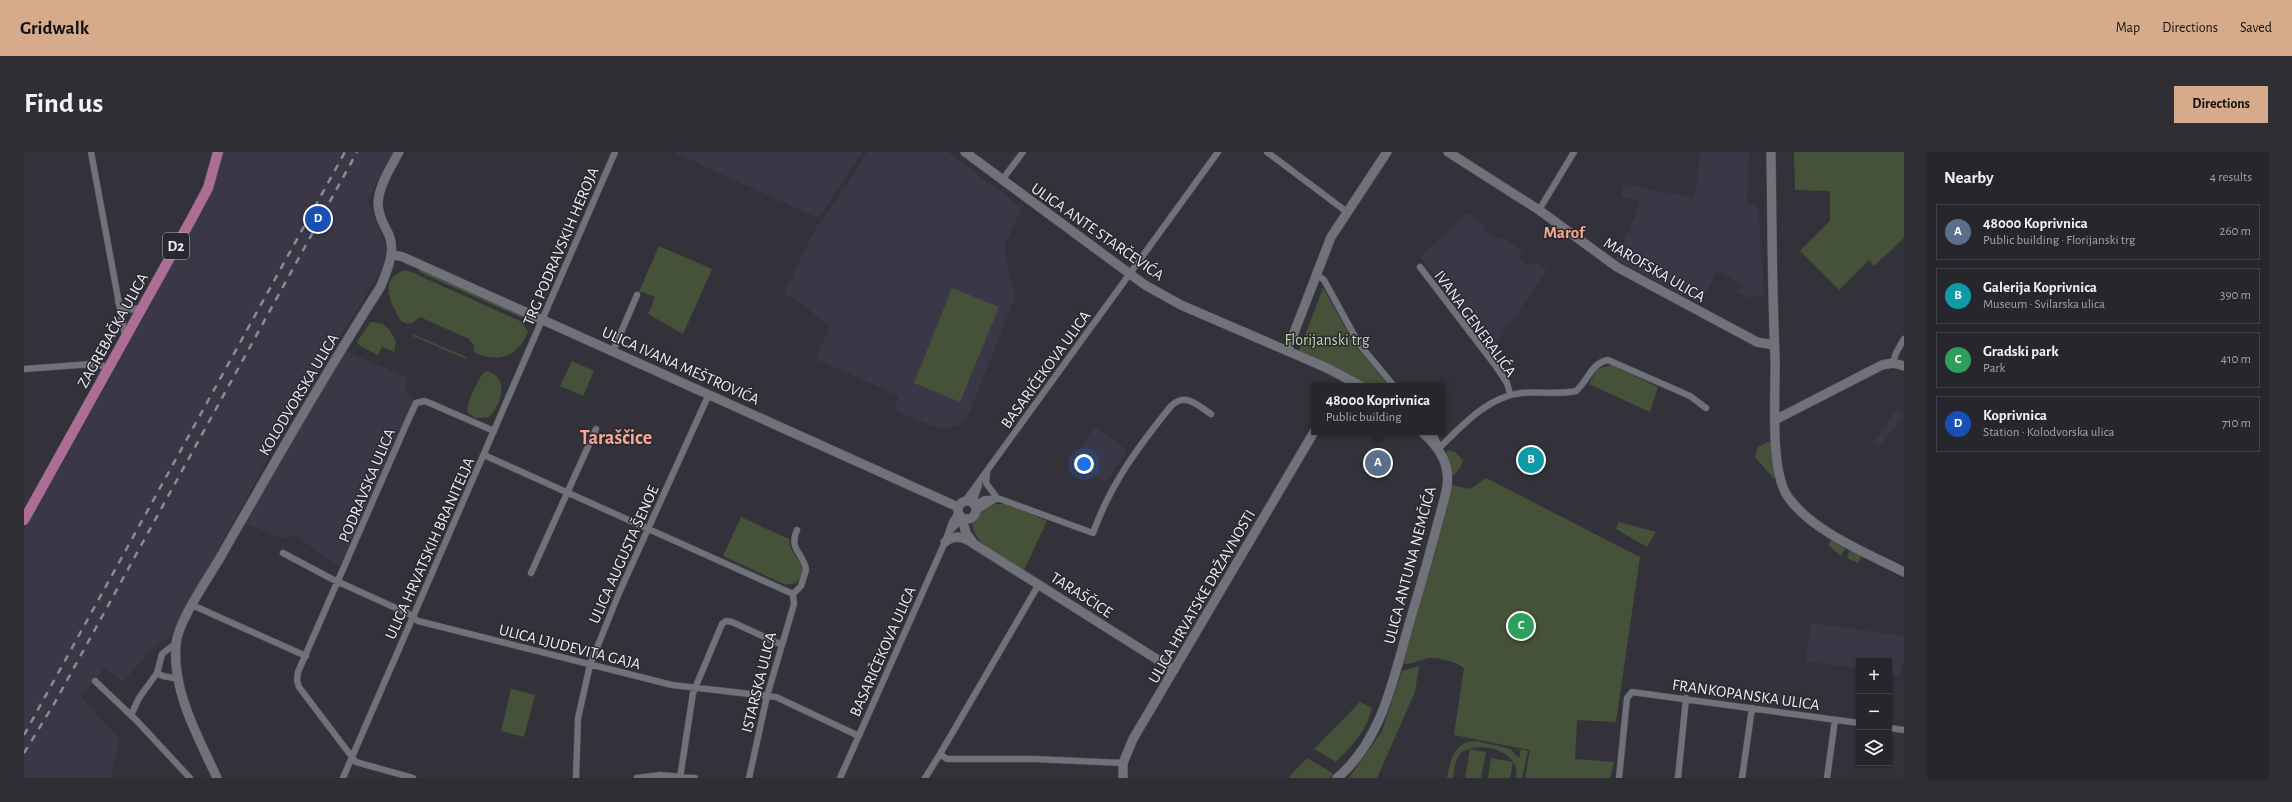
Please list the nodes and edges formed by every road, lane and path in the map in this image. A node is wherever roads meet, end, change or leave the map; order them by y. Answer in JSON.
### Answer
{"nodes":[{"id":1,"x":91,"y":152,"type":"edge"},
{"id":2,"x":218,"y":152,"type":"edge"},
{"id":3,"x":399,"y":152,"type":"edge"},
{"id":4,"x":615,"y":152,"type":"edge"},
{"id":5,"x":965,"y":152,"type":"edge"},
{"id":6,"x":1023,"y":152,"type":"edge"},
{"id":7,"x":1218,"y":152,"type":"edge"},
{"id":8,"x":1267,"y":152,"type":"edge"},
{"id":9,"x":1387,"y":152,"type":"edge"},
{"id":10,"x":1448,"y":152,"type":"edge"},
{"id":11,"x":1574,"y":152,"type":"edge"},
{"id":12,"x":1771,"y":152,"type":"edge"},
{"id":13,"x":1002,"y":180,"type":"junction"},
{"id":14,"x":1539,"y":210,"type":"junction"},
{"id":15,"x":1347,"y":212,"type":"junction"},
{"id":16,"x":391,"y":254,"type":"junction"},
{"id":17,"x":1420,"y":268,"type":"dead end"},
{"id":18,"x":1129,"y":275,"type":"junction"},
{"id":19,"x":1317,"y":275,"type":"junction"},
{"id":20,"x":637,"y":295,"type":"dead end"},
{"id":21,"x":117,"y":301,"type":"junction"},
{"id":22,"x":140,"y":308,"type":"junction"},
{"id":23,"x":542,"y":320,"type":"junction"},
{"id":24,"x":125,"y":336,"type":"junction"},
{"id":25,"x":1904,"y":339,"type":"edge"},
{"id":26,"x":1774,"y":345,"type":"junction"},
{"id":27,"x":529,"y":350,"type":"joint"},
{"id":28,"x":613,"y":351,"type":"junction"},
{"id":29,"x":1287,"y":351,"type":"junction"},
{"id":30,"x":1893,"y":363,"type":"junction"},
{"id":31,"x":1904,"y":366,"type":"edge"},
{"id":32,"x":108,"y":367,"type":"junction"},
{"id":33,"x":24,"y":369,"type":"edge"},
{"id":34,"x":1344,"y":382,"type":"edge"},
{"id":35,"x":1392,"y":383,"type":"edge"},
{"id":36,"x":709,"y":394,"type":"junction"},
{"id":37,"x":1510,"y":394,"type":"junction"},
{"id":38,"x":1706,"y":408,"type":"dead end"},
{"id":39,"x":1211,"y":414,"type":"dead end"},
{"id":40,"x":1775,"y":420,"type":"junction"},
{"id":41,"x":596,"y":429,"type":"dead end"},
{"id":42,"x":494,"y":431,"type":"junction"},
{"id":43,"x":1312,"y":435,"type":"edge"},
{"id":44,"x":1425,"y":435,"type":"edge"},
{"id":45,"x":1434,"y":435,"type":"edge"},
{"id":46,"x":1439,"y":448,"type":"junction"},
{"id":47,"x":484,"y":455,"type":"junction"},
{"id":48,"x":987,"y":472,"type":"junction"},
{"id":49,"x":567,"y":493,"type":"junction"},
{"id":50,"x":997,"y":498,"type":"junction"},
{"id":51,"x":967,"y":510,"type":"junction"},
{"id":52,"x":24,"y":520,"type":"edge"},
{"id":53,"x":648,"y":529,"type":"junction"},
{"id":54,"x":797,"y":530,"type":"dead end"},
{"id":55,"x":946,"y":539,"type":"junction"},
{"id":56,"x":974,"y":544,"type":"junction"},
{"id":57,"x":284,"y":553,"type":"dead end"},
{"id":58,"x":1904,"y":572,"type":"edge"},
{"id":59,"x":531,"y":573,"type":"dead end"},
{"id":60,"x":338,"y":582,"type":"junction"},
{"id":61,"x":1039,"y":584,"type":"junction"},
{"id":62,"x":793,"y":594,"type":"junction"},
{"id":63,"x":192,"y":606,"type":"junction"},
{"id":64,"x":413,"y":618,"type":"junction"},
{"id":65,"x":176,"y":643,"type":"junction"},
{"id":66,"x":782,"y":645,"type":"junction"},
{"id":67,"x":306,"y":656,"type":"junction"},
{"id":68,"x":590,"y":665,"type":"junction"},
{"id":69,"x":1174,"y":670,"type":"junction"},
{"id":70,"x":157,"y":673,"type":"junction"},
{"id":71,"x":179,"y":679,"type":"junction"},
{"id":72,"x":95,"y":681,"type":"dead end"},
{"id":73,"x":695,"y":688,"type":"junction"},
{"id":74,"x":767,"y":696,"type":"junction"},
{"id":75,"x":1686,"y":698,"type":"junction"},
{"id":76,"x":1752,"y":708,"type":"junction"},
{"id":77,"x":131,"y":716,"type":"junction"},
{"id":78,"x":1835,"y":720,"type":"junction"},
{"id":79,"x":1856,"y":723,"type":"edge"},
{"id":80,"x":1892,"y":728,"type":"edge"},
{"id":81,"x":1904,"y":730,"type":"edge"},
{"id":82,"x":859,"y":736,"type":"junction"},
{"id":83,"x":940,"y":754,"type":"junction"},
{"id":84,"x":352,"y":757,"type":"junction"},
{"id":85,"x":1124,"y":763,"type":"junction"},
{"id":86,"x":680,"y":777,"type":"edge"},
{"id":87,"x":190,"y":778,"type":"edge"},
{"id":88,"x":217,"y":778,"type":"edge"},
{"id":89,"x":343,"y":778,"type":"edge"},
{"id":90,"x":413,"y":778,"type":"edge"},
{"id":91,"x":576,"y":778,"type":"edge"},
{"id":92,"x":636,"y":778,"type":"edge"},
{"id":93,"x":695,"y":778,"type":"edge"},
{"id":94,"x":749,"y":778,"type":"edge"},
{"id":95,"x":840,"y":778,"type":"edge"},
{"id":96,"x":925,"y":778,"type":"edge"},
{"id":97,"x":1123,"y":778,"type":"edge"},
{"id":98,"x":1337,"y":778,"type":"edge"},
{"id":99,"x":1619,"y":778,"type":"edge"},
{"id":100,"x":1678,"y":778,"type":"edge"},
{"id":101,"x":1742,"y":778,"type":"edge"},
{"id":102,"x":1827,"y":778,"type":"edge"}],
"edges":[{"from":1,"to":21,"type":"street"},
{"from":2,"to":22,"type":"main road","name":"ZAGREBAČKA ULICA","number":"D2"},
{"from":3,"to":16,"type":"main road","name":"KOLODVORSKA ULICA"},
{"from":4,"to":23,"type":"street","name":"TRG PODRAVSKIH HEROJA"},
{"from":5,"to":13,"type":"main road","name":"ULICA ANTE STARČEVIĆA"},
{"from":6,"to":13,"type":"street"},
{"from":7,"to":18,"type":"street","name":"BASARIČEKOVA ULICA"},
{"from":8,"to":15,"type":"street"},
{"from":9,"to":15,"type":"main road"},
{"from":10,"to":14,"type":"main road","name":"MAROFSKA ULICA"},
{"from":11,"to":14,"type":"street"},
{"from":12,"to":26,"type":"main road"},
{"from":13,"to":18,"type":"main road","name":"ULICA ANTE STARČEVIĆA"},
{"from":14,"to":26,"type":"main road","name":"MAROFSKA ULICA"},
{"from":15,"to":19,"type":"main road"},
{"from":16,"to":23,"type":"main road","name":"ULICA IVANA MEŠTROVIĆA"},
{"from":16,"to":63,"type":"main road","name":"KOLODVORSKA ULICA"},
{"from":17,"to":37,"type":"street","name":"IVANA GENERALIĆA"},
{"from":18,"to":29,"type":"main road","name":"ULICA ANTE STARČEVIĆA"},
{"from":18,"to":48,"type":"street","name":"BASARIČEKOVA ULICA"},
{"from":19,"to":29,"type":"main road"},
{"from":19,"to":35,"type":"street"},
{"from":20,"to":28,"type":"street"},
{"from":21,"to":22,"type":"street"},
{"from":21,"to":24,"type":"street"},
{"from":22,"to":24,"type":"main road","name":"ZAGREBAČKA ULICA","number":"D2"},
{"from":23,"to":27,"type":"street","name":"TRG PODRAVSKIH HEROJA"},
{"from":23,"to":28,"type":"main road","name":"ULICA IVANA MEŠTROVIĆA"},
{"from":24,"to":32,"type":"main road","name":"ZAGREBAČKA ULICA","number":"D2"},
{"from":25,"to":30,"type":"street"},
{"from":26,"to":40,"type":"main road"},
{"from":27,"to":42,"type":"street","name":"ULICA HRVATSKIH BRANITELJA"},
{"from":28,"to":36,"type":"main road","name":"ULICA IVANA MEŠTROVIĆA"},
{"from":29,"to":34,"type":"main road"},
{"from":30,"to":31,"type":"main road"},
{"from":30,"to":40,"type":"main road"},
{"from":32,"to":33,"type":"street"},
{"from":32,"to":52,"type":"main road","name":"ZAGREBAČKA ULICA","number":"D2"},
{"from":36,"to":51,"type":"main road","name":"ULICA IVANA MEŠTROVIĆA"},
{"from":36,"to":53,"type":"street","name":"ULICA AUGUSTA ŠENOE"},
{"from":37,"to":38,"type":"street"},
{"from":37,"to":46,"type":"street"},
{"from":39,"to":50,"type":"street"},
{"from":40,"to":58,"type":"main road"},
{"from":41,"to":49,"type":"street"},
{"from":42,"to":47,"type":"street","name":"ULICA HRVATSKIH BRANITELJA"},
{"from":42,"to":60,"type":"street","name":"PODRAVSKA ULICA"},
{"from":43,"to":69,"type":"main road","name":"ULICA HRVATSKE DRŽAVNOSTI"},
{"from":44,"to":46,"type":"main road"},
{"from":45,"to":46,"type":"street"},
{"from":46,"to":98,"type":"main road","name":"ULICA ANTUNA NEMČIĆA"},
{"from":47,"to":49,"type":"street"},
{"from":47,"to":64,"type":"street","name":"ULICA HRVATSKIH BRANITELJA"},
{"from":48,"to":50,"type":"street"},
{"from":48,"to":51,"type":"street","name":"BASARIČEKOVA ULICA"},
{"from":49,"to":53,"type":"street"},
{"from":49,"to":59,"type":"street"},
{"from":50,"to":51,"type":"street"},
{"from":51,"to":55,"type":"street","name":"BASARIČEKOVA ULICA"},
{"from":51,"to":56,"type":"main road","name":"TARAŠČICE"},
{"from":53,"to":62,"type":"street"},
{"from":53,"to":68,"type":"street","name":"ULICA AUGUSTA ŠENOE"},
{"from":54,"to":62,"type":"street"},
{"from":55,"to":56,"type":"main road"},
{"from":55,"to":82,"type":"street","name":"BASARIČEKOVA ULICA"},
{"from":56,"to":61,"type":"main road","name":"TARAŠČICE"},
{"from":57,"to":60,"type":"street","name":"ULICA LJUDEVITA GAJA"},
{"from":60,"to":64,"type":"street","name":"ULICA LJUDEVITA GAJA"},
{"from":60,"to":67,"type":"street","name":"PODRAVSKA ULICA"},
{"from":61,"to":69,"type":"main road","name":"TARAŠČICE"},
{"from":61,"to":83,"type":"street"},
{"from":62,"to":66,"type":"street","name":"ISTARSKA ULICA"},
{"from":63,"to":65,"type":"main road","name":"KOLODVORSKA ULICA"},
{"from":63,"to":67,"type":"street"},
{"from":64,"to":68,"type":"street","name":"ULICA LJUDEVITA GAJA"},
{"from":64,"to":84,"type":"street","name":"ULICA HRVATSKIH BRANITELJA"},
{"from":65,"to":70,"type":"street"},
{"from":65,"to":71,"type":"main road"},
{"from":66,"to":73,"type":"street"},
{"from":66,"to":74,"type":"street","name":"ISTARSKA ULICA"},
{"from":67,"to":84,"type":"street","name":"PODRAVSKA ULICA"},
{"from":68,"to":73,"type":"street","name":"ULICA LJUDEVITA GAJA"},
{"from":68,"to":91,"type":"street","name":"ULICA AUGUSTA ŠENOE"},
{"from":69,"to":85,"type":"main road","name":"ULICA HRVATSKE DRŽAVNOSTI"},
{"from":70,"to":71,"type":"street"},
{"from":70,"to":77,"type":"street"},
{"from":71,"to":88,"type":"main road"},
{"from":72,"to":77,"type":"street"},
{"from":73,"to":74,"type":"street","name":"ULICA LJUDEVITA GAJA"},
{"from":73,"to":86,"type":"street"},
{"from":74,"to":82,"type":"street","name":"ULICA LJUDEVITA GAJA"},
{"from":74,"to":94,"type":"street","name":"ISTARSKA ULICA"},
{"from":75,"to":76,"type":"street","name":"FRANKOPANSKA ULICA"},
{"from":75,"to":99,"type":"street","name":"FRANKOPANSKA ULICA"},
{"from":75,"to":100,"type":"street"},
{"from":76,"to":78,"type":"street","name":"FRANKOPANSKA ULICA"},
{"from":76,"to":101,"type":"street"},
{"from":77,"to":87,"type":"street"},
{"from":78,"to":79,"type":"street","name":"FRANKOPANSKA ULICA"},
{"from":78,"to":102,"type":"street"},
{"from":80,"to":81,"type":"street"},
{"from":82,"to":95,"type":"street","name":"BASARIČEKOVA ULICA"},
{"from":83,"to":85,"type":"street"},
{"from":83,"to":96,"type":"street"},
{"from":84,"to":89,"type":"street","name":"ULICA HRVATSKIH BRANITELJA"},
{"from":84,"to":90,"type":"street"},
{"from":85,"to":97,"type":"main road","name":"ULICA HRVATSKE DRŽAVNOSTI"},
{"from":86,"to":92,"type":"street"},
{"from":86,"to":93,"type":"street"}]}
